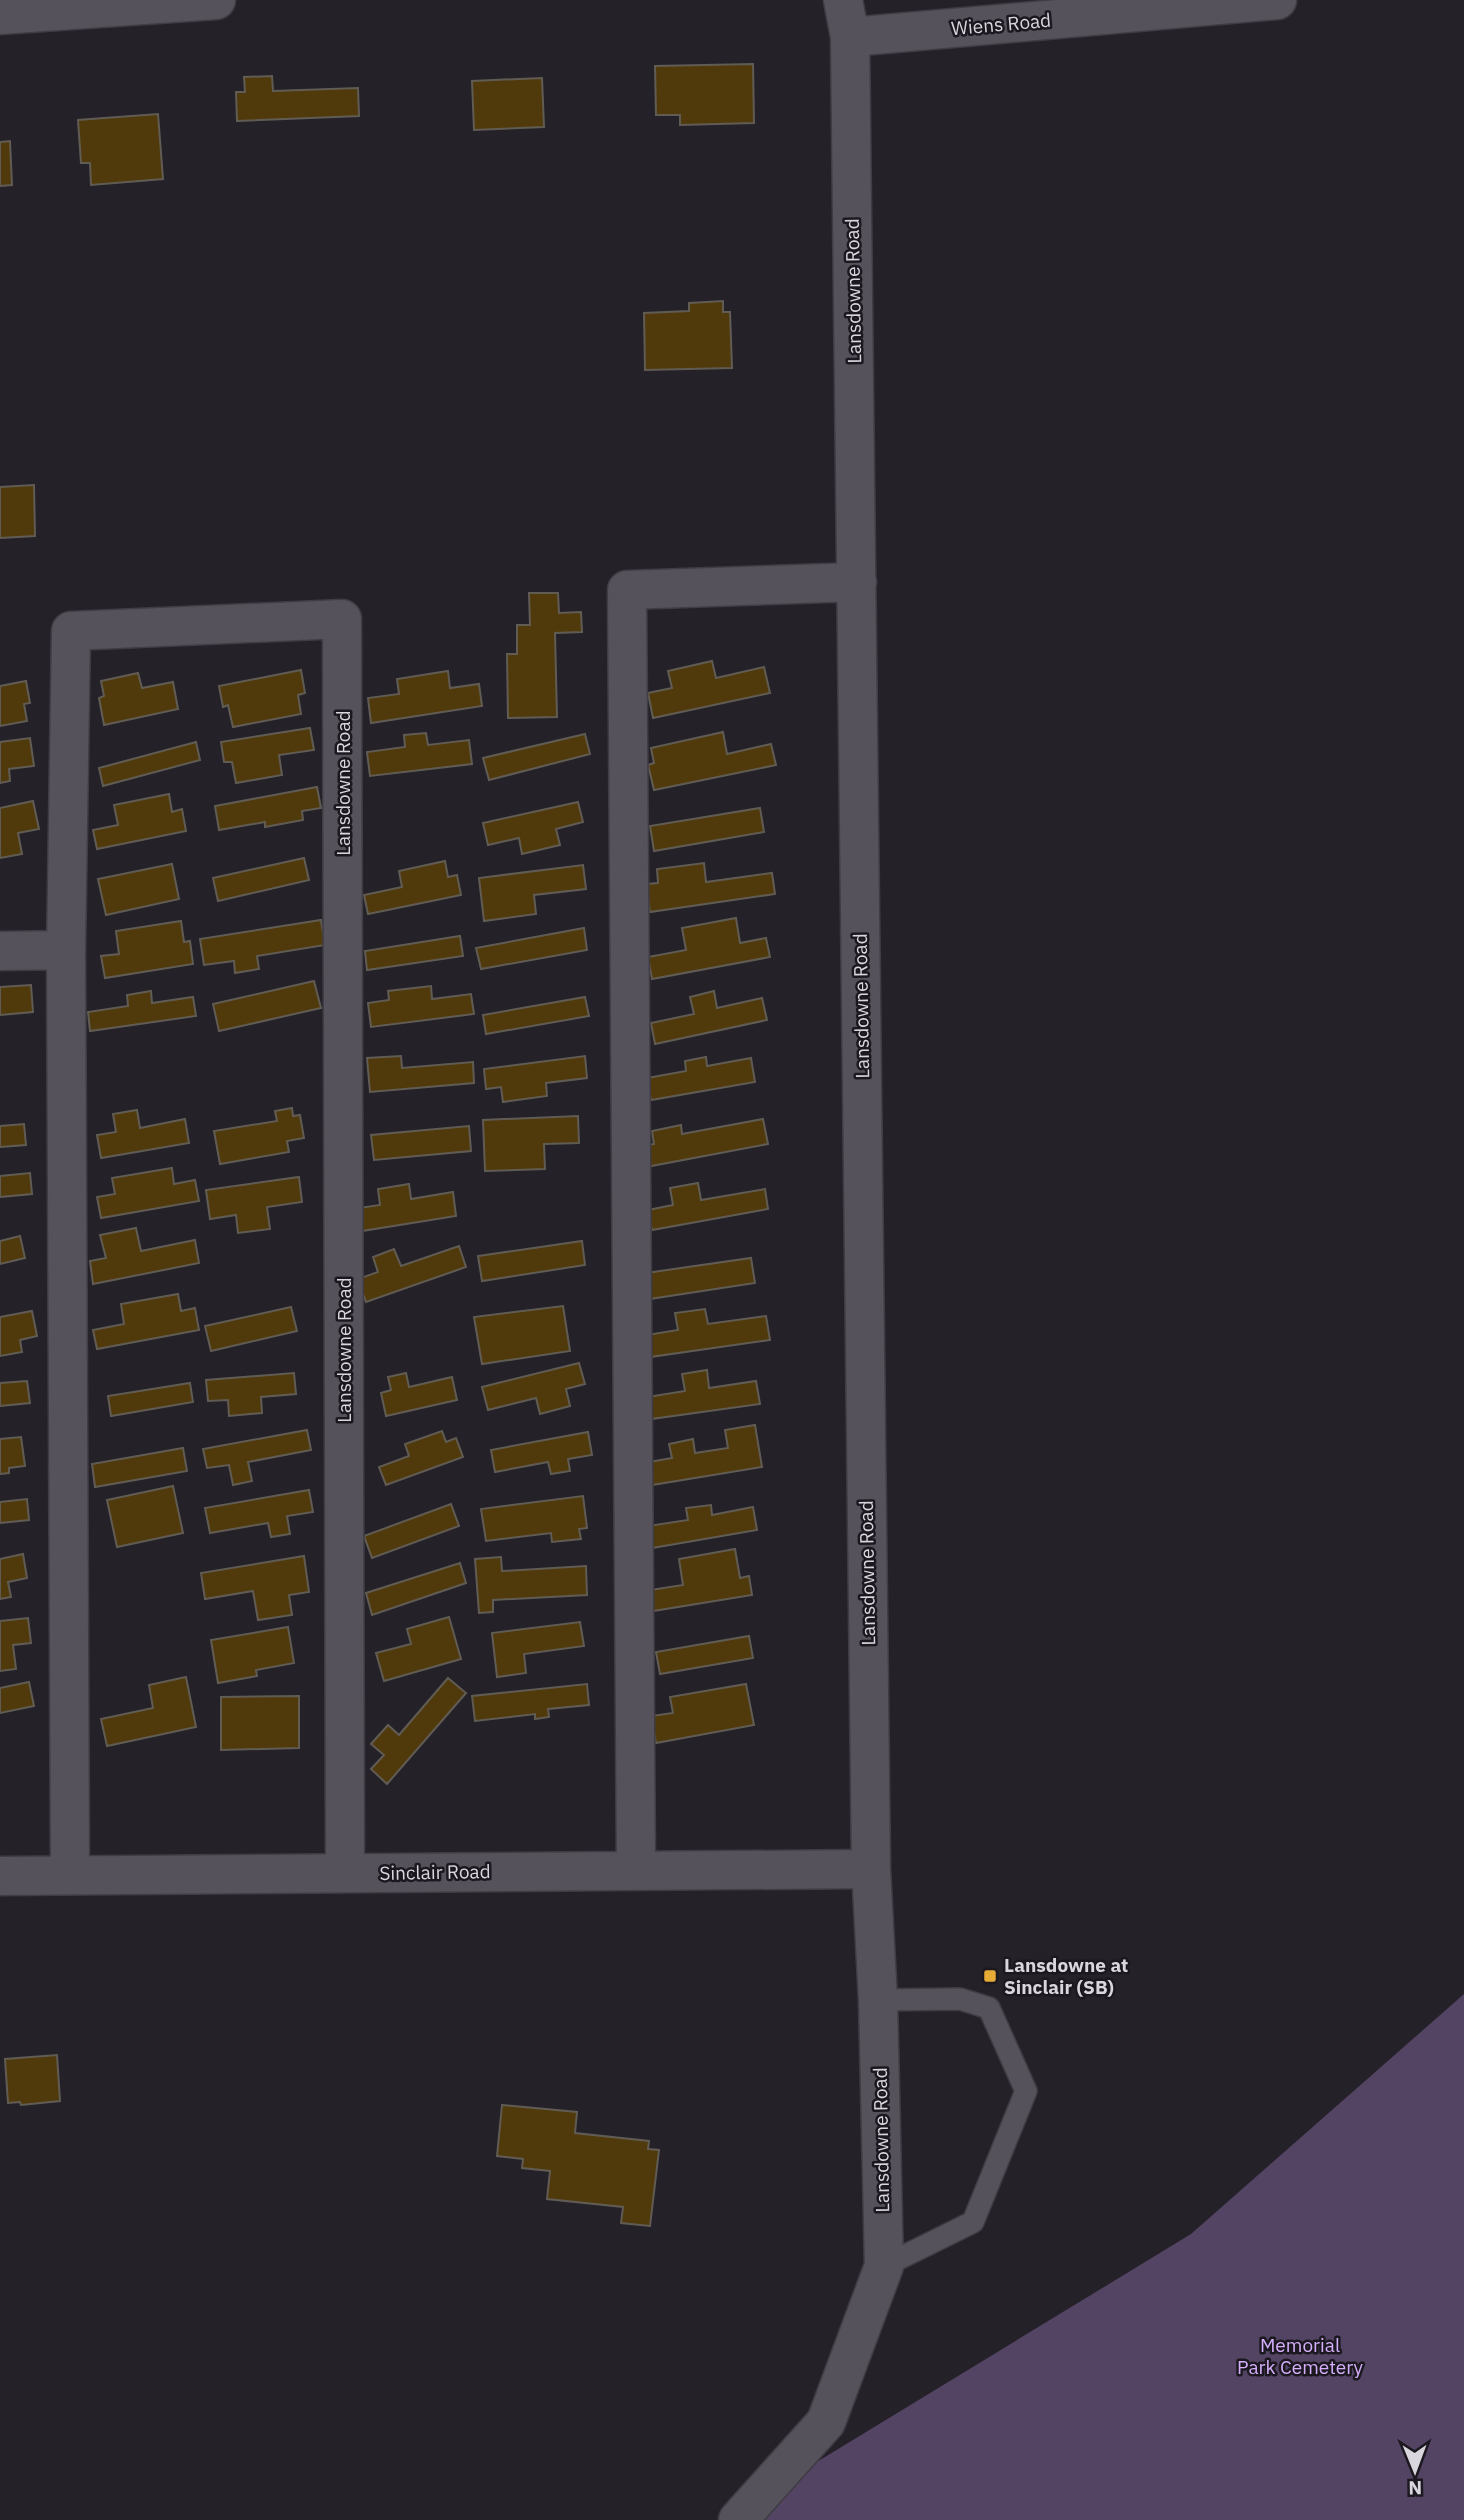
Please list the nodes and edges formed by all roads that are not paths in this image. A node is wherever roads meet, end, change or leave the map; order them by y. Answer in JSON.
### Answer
{"nodes":[{"id":1,"x":216,"y":0,"type":"edge"},
{"id":2,"x":843,"y":0,"type":"edge"},
{"id":3,"x":1277,"y":0,"type":"edge"},
{"id":4,"x":0,"y":15,"type":"edge"},
{"id":5,"x":850,"y":37,"type":"junction"},
{"id":6,"x":856,"y":582,"type":"junction"},
{"id":7,"x":66,"y":950,"type":"junction"},
{"id":8,"x":0,"y":951,"type":"edge"},
{"id":9,"x":871,"y":1869,"type":"junction"},
{"id":10,"x":636,"y":1870,"type":"junction"},
{"id":11,"x":345,"y":1873,"type":"junction"},
{"id":12,"x":70,"y":1875,"type":"junction"},
{"id":13,"x":0,"y":1876,"type":"edge"},
{"id":14,"x":878,"y":2000,"type":"junction"},
{"id":15,"x":884,"y":2266,"type":"junction"},
{"id":16,"x":738,"y":2520,"type":"edge"}],
"edges":[{"from":1,"to":4,"type":"street"},
{"from":2,"to":5,"type":"street","name":"Lansdowne Road"},
{"from":3,"to":5,"type":"street","name":"Wiens Road"},
{"from":5,"to":6,"type":"street","name":"Lansdowne Road"},
{"from":6,"to":9,"type":"street","name":"Lansdowne Road"},
{"from":6,"to":10,"type":"street"},
{"from":7,"to":8,"type":"street"},
{"from":7,"to":11,"type":"street","name":"Lansdowne Road"},
{"from":7,"to":12,"type":"street","name":"Lansdowne Road"},
{"from":9,"to":10,"type":"street","name":"Sinclair Road"},
{"from":9,"to":14,"type":"street","name":"Lansdowne Road"},
{"from":10,"to":11,"type":"street","name":"Sinclair Road"},
{"from":11,"to":12,"type":"street","name":"Sinclair Road"},
{"from":12,"to":13,"type":"street","name":"Sinclair Road"},
{"from":14,"to":15,"type":"street","name":"Lansdowne Road"},
{"from":14,"to":15,"type":"lane"},
{"from":15,"to":16,"type":"street","name":"Lansdowne Road"}]}
